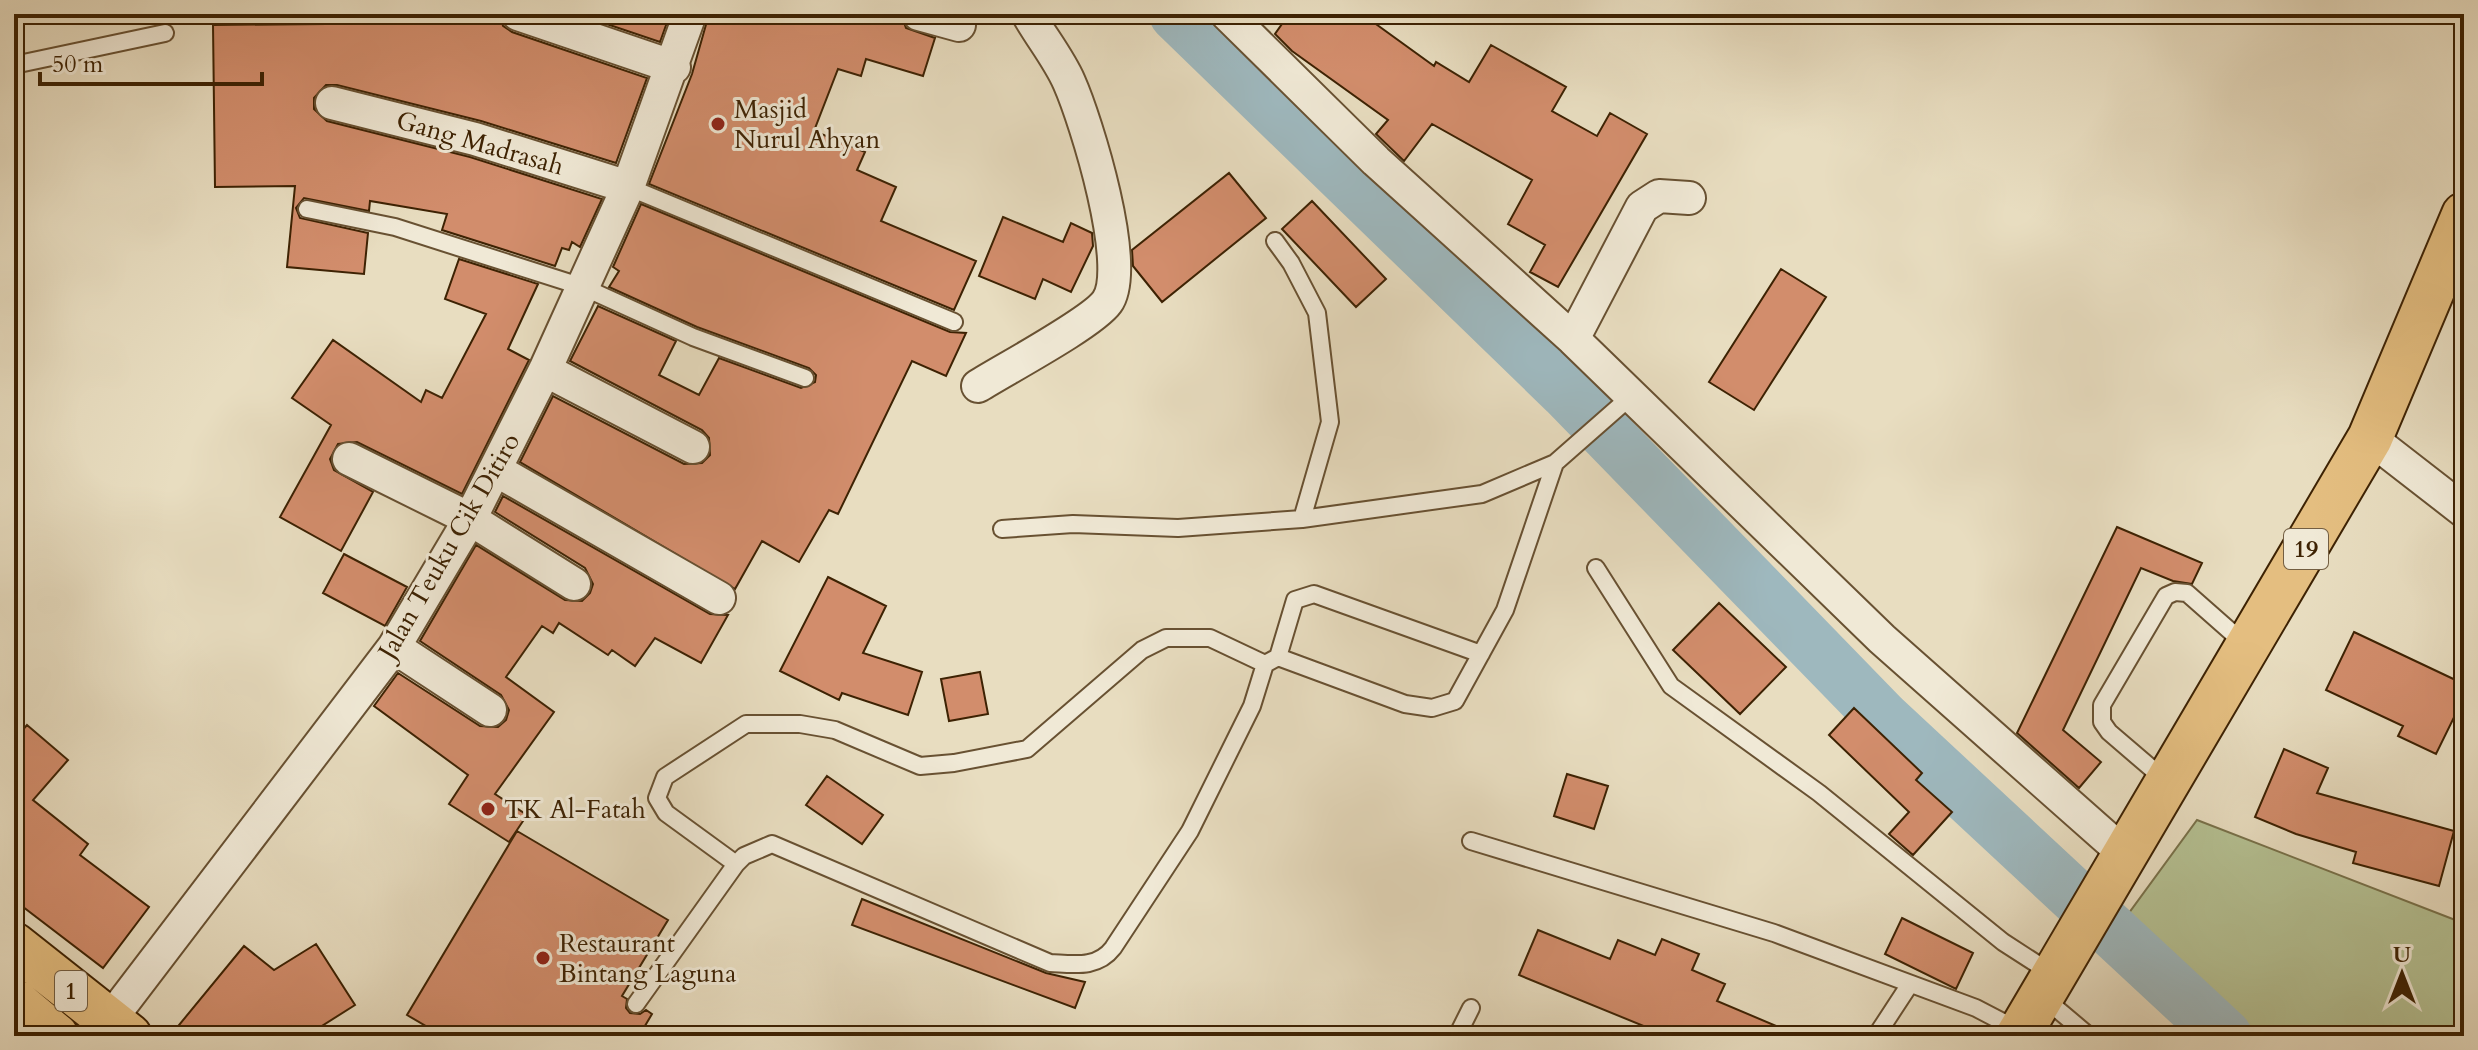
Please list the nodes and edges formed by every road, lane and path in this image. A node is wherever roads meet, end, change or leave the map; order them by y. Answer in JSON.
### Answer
{"nodes":[{"id":1,"x":518,"y":14,"type":"edge"},
{"id":2,"x":690,"y":14,"type":"edge"},
{"id":3,"x":919,"y":14,"type":"edge"},
{"id":4,"x":1028,"y":14,"type":"edge"},
{"id":5,"x":1227,"y":14,"type":"edge"},
{"id":6,"x":959,"y":25,"type":"dead end"},
{"id":7,"x":165,"y":33,"type":"dead end"},
{"id":8,"x":14,"y":65,"type":"edge"},
{"id":9,"x":674,"y":67,"type":"junction"},
{"id":10,"x":332,"y":103,"type":"dead end"},
{"id":11,"x":628,"y":187,"type":"junction"},
{"id":12,"x":1689,"y":198,"type":"dead end"},
{"id":13,"x":307,"y":209,"type":"dead end"},
{"id":14,"x":2464,"y":215,"type":"edge"},
{"id":15,"x":1275,"y":241,"type":"dead end"},
{"id":16,"x":583,"y":287,"type":"junction"},
{"id":17,"x":954,"y":322,"type":"dead end"},
{"id":18,"x":1573,"y":339,"type":"junction"},
{"id":19,"x":545,"y":370,"type":"junction"},
{"id":20,"x":805,"y":378,"type":"dead end"},
{"id":21,"x":978,"y":386,"type":"dead end"},
{"id":22,"x":1620,"y":407,"type":"junction"},
{"id":23,"x":2370,"y":438,"type":"junction"},
{"id":24,"x":693,"y":447,"type":"dead end"},
{"id":25,"x":349,"y":459,"type":"dead end"},
{"id":26,"x":1555,"y":463,"type":"junction"},
{"id":27,"x":496,"y":470,"type":"junction"},
{"id":28,"x":2464,"y":511,"type":"edge"},
{"id":29,"x":470,"y":519,"type":"junction"},
{"id":30,"x":1302,"y":519,"type":"junction"},
{"id":31,"x":1002,"y":529,"type":"dead end"},
{"id":32,"x":1596,"y":568,"type":"dead end"},
{"id":33,"x":574,"y":584,"type":"dead end"},
{"id":34,"x":719,"y":598,"type":"dead end"},
{"id":35,"x":394,"y":647,"type":"junction"},
{"id":36,"x":2249,"y":649,"type":"junction"},
{"id":37,"x":1481,"y":654,"type":"junction"},
{"id":38,"x":1271,"y":661,"type":"junction"},
{"id":39,"x":490,"y":710,"type":"dead end"},
{"id":40,"x":2169,"y":783,"type":"junction"},
{"id":41,"x":1471,"y":841,"type":"dead end"},
{"id":42,"x":2122,"y":861,"type":"junction"},
{"id":43,"x":736,"y":864,"type":"junction"},
{"id":44,"x":14,"y":945,"type":"edge"},
{"id":45,"x":1910,"y":984,"type":"junction"},
{"id":46,"x":14,"y":1001,"type":"edge"},
{"id":47,"x":636,"y":1004,"type":"dead end"},
{"id":48,"x":1471,"y":1008,"type":"dead end"},
{"id":49,"x":2034,"y":1010,"type":"edge"},
{"id":50,"x":119,"y":1028,"type":"edge"},
{"id":51,"x":56,"y":1036,"type":"edge"},
{"id":52,"x":1457,"y":1036,"type":"edge"},
{"id":53,"x":1876,"y":1036,"type":"edge"},
{"id":54,"x":2089,"y":1036,"type":"edge"}],
"edges":[{"from":1,"to":9,"type":"street"},
{"from":2,"to":9,"type":"street","name":"Jalan Teuku Cik Ditiro"},
{"from":3,"to":6,"type":"street"},
{"from":4,"to":21,"type":"street"},
{"from":5,"to":18,"type":"street"},
{"from":7,"to":8,"type":"lane"},
{"from":9,"to":11,"type":"street","name":"Jalan Teuku Cik Ditiro"},
{"from":10,"to":11,"type":"street","name":"Gang Madrasah"},
{"from":11,"to":16,"type":"street","name":"Jalan Teuku Cik Ditiro"},
{"from":11,"to":17,"type":"lane"},
{"from":12,"to":18,"type":"street"},
{"from":13,"to":16,"type":"lane"},
{"from":14,"to":23,"type":"highway","number":"19"},
{"from":15,"to":30,"type":"lane"},
{"from":16,"to":19,"type":"street","name":"Jalan Teuku Cik Ditiro"},
{"from":16,"to":20,"type":"lane"},
{"from":18,"to":22,"type":"street"},
{"from":19,"to":24,"type":"street"},
{"from":19,"to":27,"type":"street","name":"Jalan Teuku Cik Ditiro"},
{"from":22,"to":26,"type":"lane"},
{"from":22,"to":42,"type":"street"},
{"from":23,"to":28,"type":"street"},
{"from":23,"to":36,"type":"highway","number":"19"},
{"from":25,"to":29,"type":"street"},
{"from":26,"to":30,"type":"lane"},
{"from":26,"to":37,"type":"lane"},
{"from":27,"to":29,"type":"street","name":"Jalan Teuku Cik Ditiro"},
{"from":27,"to":34,"type":"street"},
{"from":29,"to":33,"type":"street"},
{"from":29,"to":35,"type":"street","name":"Jalan Teuku Cik Ditiro"},
{"from":30,"to":31,"type":"lane"},
{"from":32,"to":49,"type":"lane"},
{"from":35,"to":39,"type":"street"},
{"from":35,"to":50,"type":"street","name":"Jalan Teuku Cik Ditiro"},
{"from":36,"to":40,"type":"highway","number":"19"},
{"from":36,"to":40,"type":"lane"},
{"from":37,"to":38,"type":"lane"},
{"from":37,"to":38,"type":"lane"},
{"from":38,"to":43,"type":"lane"},
{"from":38,"to":43,"type":"lane"},
{"from":40,"to":42,"type":"highway","number":"19"},
{"from":41,"to":45,"type":"lane"},
{"from":42,"to":49,"type":"highway","number":"19"},
{"from":43,"to":47,"type":"lane"},
{"from":44,"to":50,"type":"highway","number":"1"},
{"from":45,"to":49,"type":"lane"},
{"from":45,"to":53,"type":"lane"},
{"from":46,"to":51,"type":"highway","number":"1"},
{"from":48,"to":52,"type":"lane"},
{"from":49,"to":54,"type":"lane"}]}
